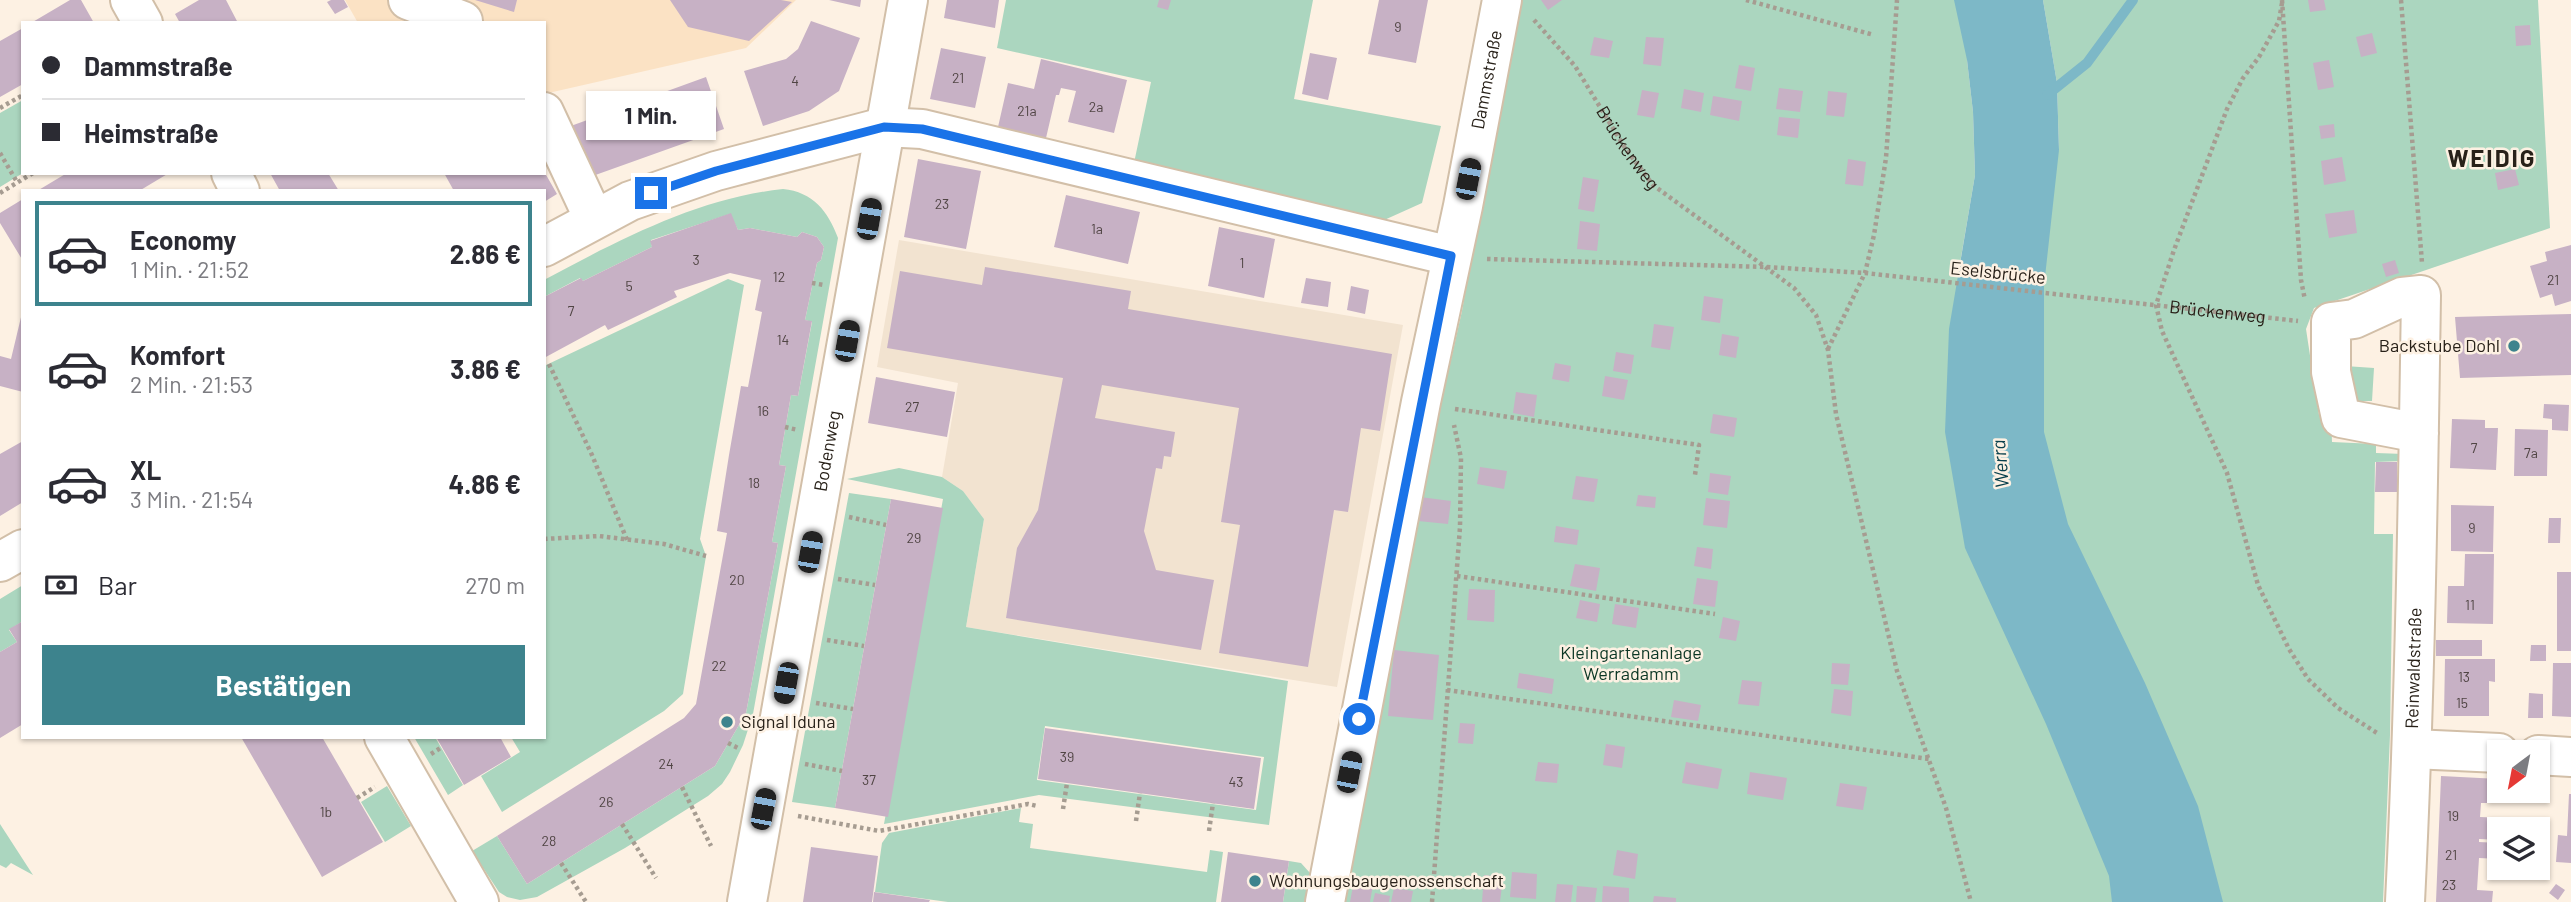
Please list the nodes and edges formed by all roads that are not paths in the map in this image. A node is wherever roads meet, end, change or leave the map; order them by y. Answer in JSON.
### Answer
{"nodes":[{"id":1,"x":130,"y":0,"type":"edge"},
{"id":2,"x":408,"y":0,"type":"edge"},
{"id":3,"x":908,"y":0,"type":"edge"},
{"id":4,"x":1518,"y":9,"type":"edge"},
{"id":5,"x":142,"y":21,"type":"edge"},
{"id":6,"x":461,"y":21,"type":"edge"},
{"id":7,"x":546,"y":116,"type":"edge"},
{"id":8,"x":884,"y":127,"type":"junction"},
{"id":9,"x":594,"y":219,"type":"junction"},
{"id":10,"x":546,"y":246,"type":"edge"},
{"id":11,"x":1451,"y":256,"type":"junction"},
{"id":12,"x":2419,"y":433,"type":"junction"},
{"id":13,"x":21,"y":550,"type":"edge"},
{"id":14,"x":0,"y":562,"type":"edge"},
{"id":15,"x":385,"y":739,"type":"edge"},
{"id":16,"x":2413,"y":749,"type":"junction"},
{"id":17,"x":2487,"y":752,"type":"edge"},
{"id":18,"x":2550,"y":756,"type":"edge"},
{"id":19,"x":2571,"y":757,"type":"edge"},
{"id":20,"x":479,"y":902,"type":"edge"},
{"id":21,"x":747,"y":902,"type":"edge"},
{"id":22,"x":1325,"y":902,"type":"edge"},
{"id":23,"x":2405,"y":902,"type":"edge"}],
"edges":[{"from":1,"to":5,"type":"street"},
{"from":2,"to":6,"type":"street"},
{"from":3,"to":8,"type":"street","name":"Bodenweg"},
{"from":4,"to":11,"type":"street","name":"Dammstraße"},
{"from":7,"to":9,"type":"street"},
{"from":8,"to":9,"type":"street"},
{"from":8,"to":11,"type":"street"},
{"from":8,"to":21,"type":"street","name":"Bodenweg"},
{"from":9,"to":10,"type":"street"},
{"from":11,"to":22,"type":"street","name":"Dammstraße"},
{"from":12,"to":12,"type":"street","name":"Reinwaldstraße"},
{"from":12,"to":16,"type":"street","name":"Reinwaldstraße"},
{"from":13,"to":14,"type":"street"},
{"from":15,"to":20,"type":"street"},
{"from":16,"to":17,"type":"street"},
{"from":16,"to":23,"type":"street","name":"Reinwaldstraße"},
{"from":18,"to":19,"type":"street"}]}
